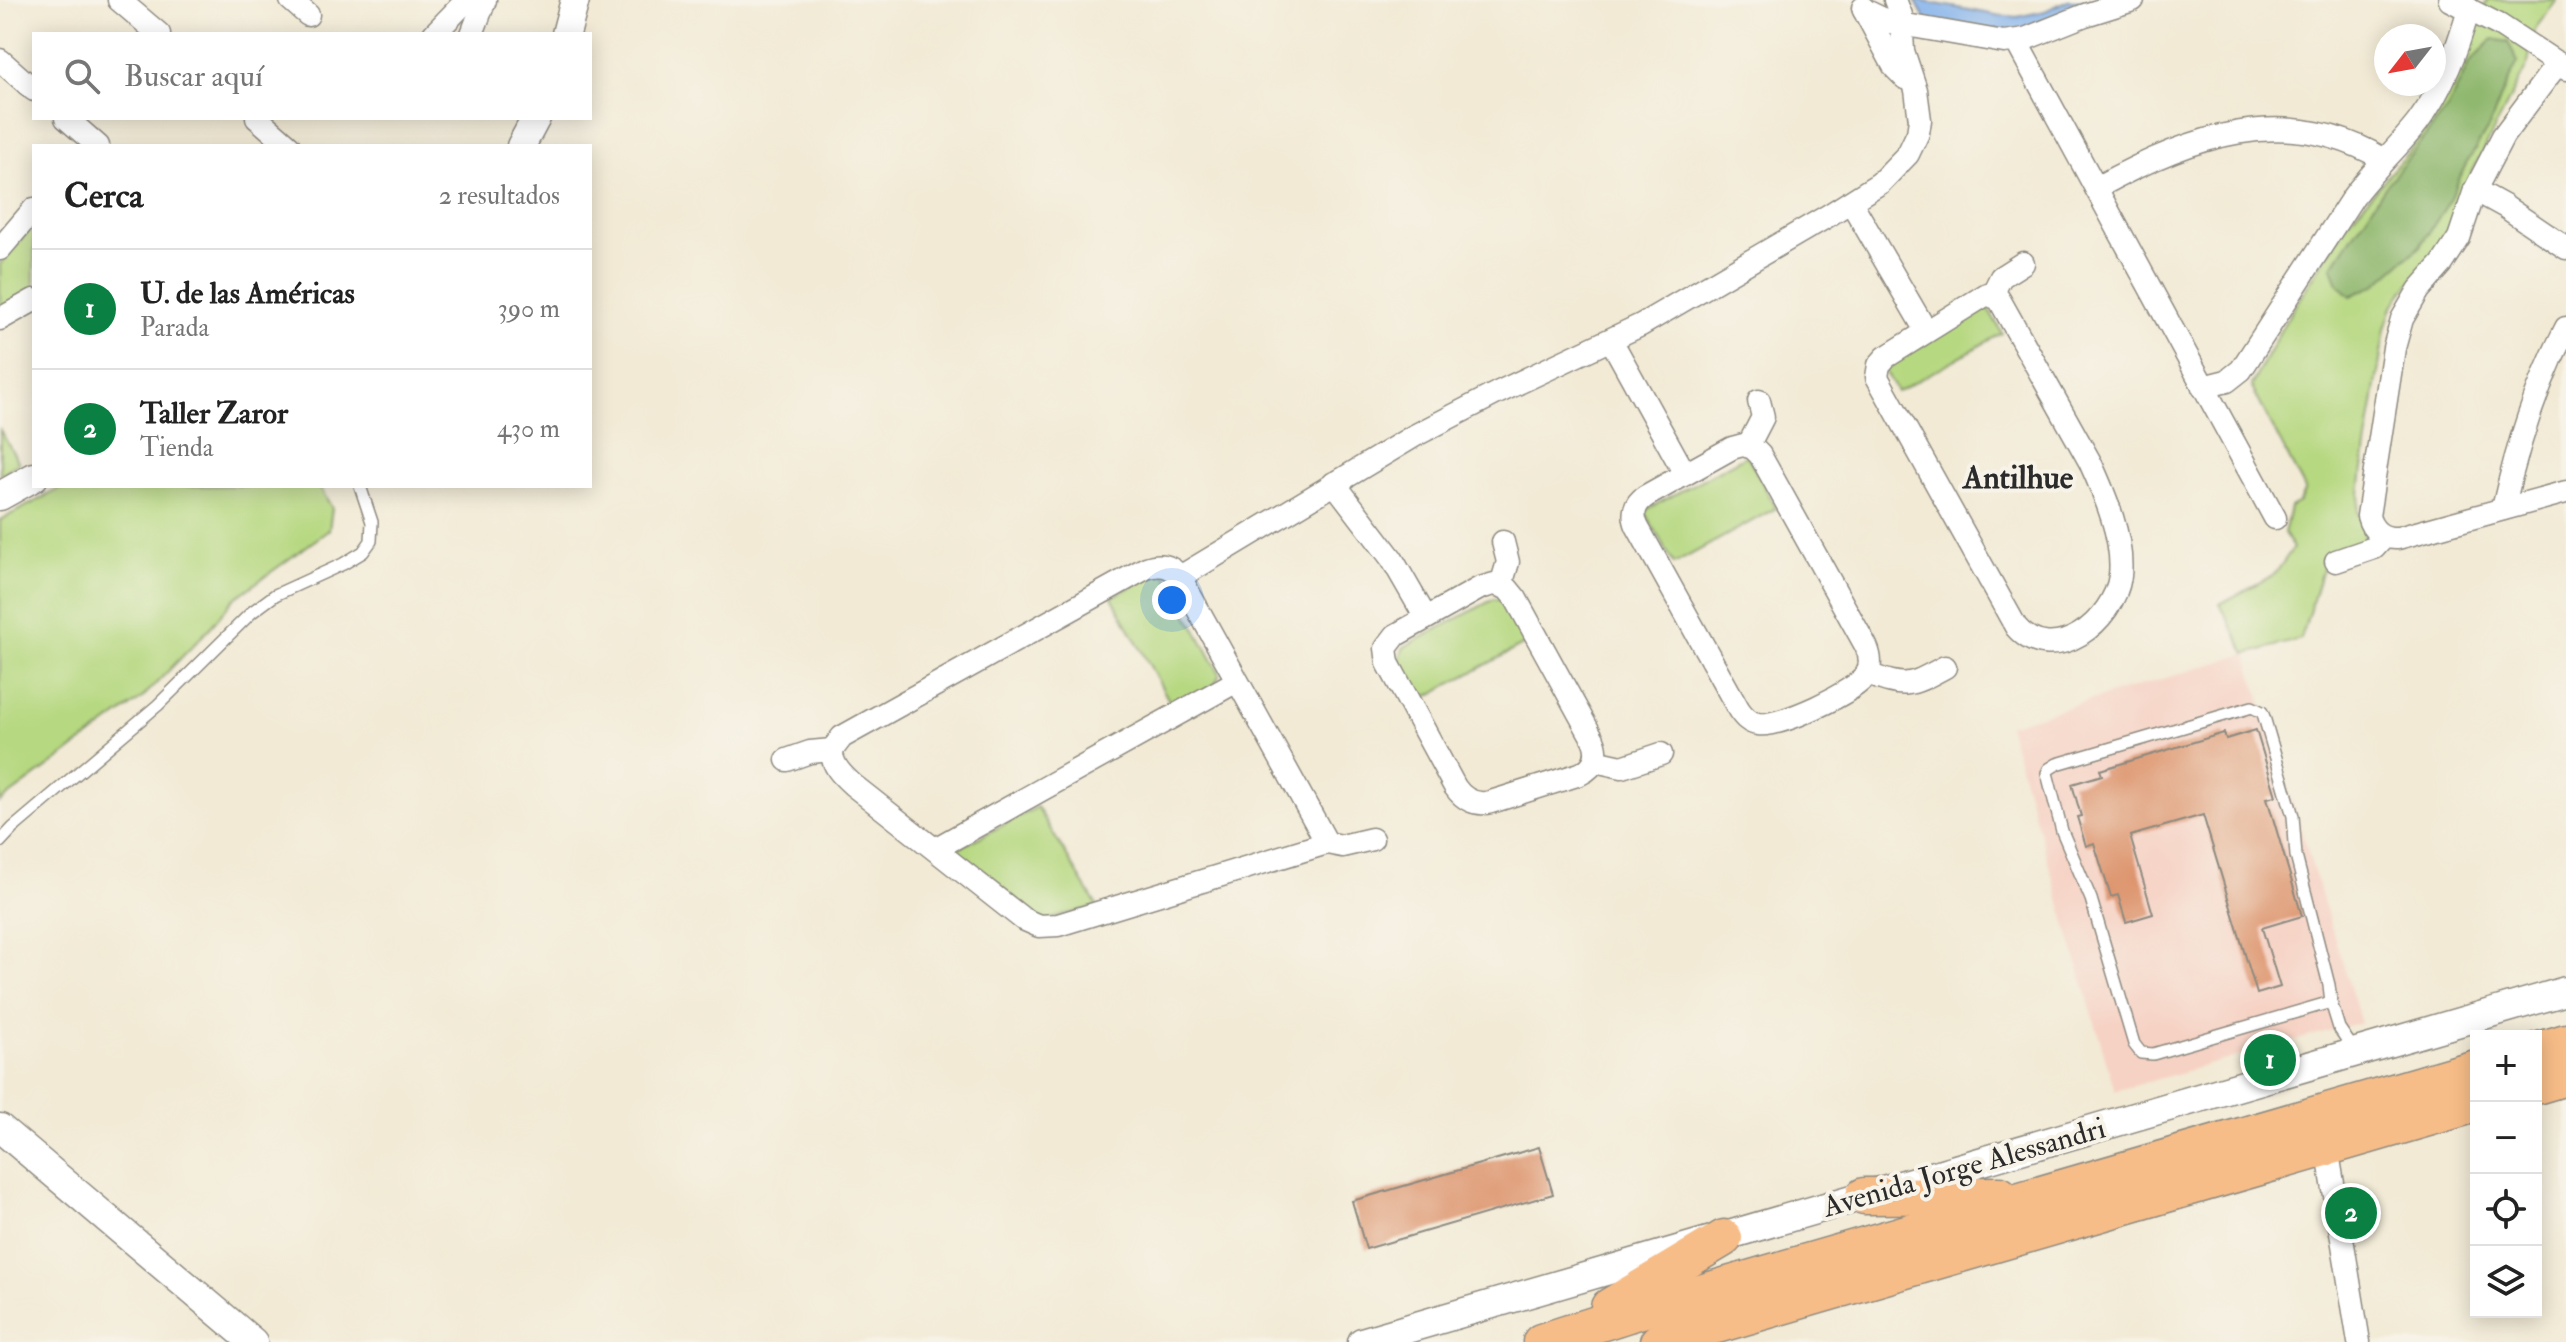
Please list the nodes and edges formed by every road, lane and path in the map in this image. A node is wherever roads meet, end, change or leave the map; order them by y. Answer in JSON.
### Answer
{"nodes":[{"id":1,"x":119,"y":0,"type":"edge"},
{"id":2,"x":467,"y":0,"type":"edge"},
{"id":3,"x":485,"y":0,"type":"edge"},
{"id":4,"x":1895,"y":0,"type":"edge"},
{"id":5,"x":2133,"y":0,"type":"edge"},
{"id":6,"x":2460,"y":4,"type":"edge"},
{"id":7,"x":1861,"y":5,"type":"edge"},
{"id":8,"x":1903,"y":24,"type":"junction"},
{"id":9,"x":157,"y":32,"type":"edge"},
{"id":10,"x":436,"y":32,"type":"edge"},
{"id":11,"x":473,"y":32,"type":"edge"},
{"id":12,"x":1879,"y":37,"type":"junction"},
{"id":13,"x":2016,"y":41,"type":"junction"},
{"id":14,"x":0,"y":60,"type":"edge"},
{"id":15,"x":1902,"y":64,"type":"junction"},
{"id":16,"x":2562,"y":66,"type":"edge"},
{"id":17,"x":32,"y":88,"type":"edge"},
{"id":18,"x":68,"y":120,"type":"edge"},
{"id":19,"x":259,"y":120,"type":"edge"},
{"id":20,"x":535,"y":120,"type":"edge"},
{"id":21,"x":92,"y":144,"type":"edge"},
{"id":22,"x":287,"y":144,"type":"edge"},
{"id":23,"x":522,"y":144,"type":"edge"},
{"id":24,"x":2383,"y":159,"type":"junction"},
{"id":25,"x":2096,"y":188,"type":"junction"},
{"id":26,"x":2475,"y":190,"type":"junction"},
{"id":27,"x":1851,"y":202,"type":"junction"},
{"id":28,"x":32,"y":211,"type":"edge"},
{"id":29,"x":2566,"y":248,"type":"edge"},
{"id":30,"x":0,"y":249,"type":"edge"},
{"id":31,"x":2023,"y":263,"type":"dead end"},
{"id":32,"x":1992,"y":295,"type":"junction"},
{"id":33,"x":32,"y":301,"type":"edge"},
{"id":34,"x":0,"y":319,"type":"edge"},
{"id":35,"x":2566,"y":328,"type":"edge"},
{"id":36,"x":1926,"y":331,"type":"junction"},
{"id":37,"x":1611,"y":340,"type":"junction"},
{"id":38,"x":2203,"y":387,"type":"junction"},
{"id":39,"x":1759,"y":401,"type":"dead end"},
{"id":40,"x":1748,"y":446,"type":"junction"},
{"id":41,"x":1685,"y":474,"type":"junction"},
{"id":42,"x":32,"y":478,"type":"edge"},
{"id":43,"x":1334,"y":483,"type":"junction"},
{"id":44,"x":361,"y":488,"type":"edge"},
{"id":45,"x":2566,"y":492,"type":"edge"},
{"id":46,"x":0,"y":496,"type":"edge"},
{"id":47,"x":2503,"y":509,"type":"junction"},
{"id":48,"x":2275,"y":518,"type":"dead end"},
{"id":49,"x":2384,"y":537,"type":"junction"},
{"id":50,"x":1503,"y":542,"type":"dead end"},
{"id":51,"x":2336,"y":561,"type":"dead end"},
{"id":52,"x":1180,"y":577,"type":"junction"},
{"id":53,"x":1501,"y":585,"type":"junction"},
{"id":54,"x":1426,"y":618,"type":"junction"},
{"id":55,"x":1945,"y":667,"type":"dead end"},
{"id":56,"x":1867,"y":674,"type":"junction"},
{"id":57,"x":1237,"y":681,"type":"junction"},
{"id":58,"x":832,"y":750,"type":"junction"},
{"id":59,"x":1661,"y":754,"type":"dead end"},
{"id":60,"x":787,"y":760,"type":"dead end"},
{"id":61,"x":1595,"y":761,"type":"junction"},
{"id":62,"x":1372,"y":839,"type":"dead end"},
{"id":63,"x":0,"y":842,"type":"edge"},
{"id":64,"x":1327,"y":843,"type":"junction"},
{"id":65,"x":935,"y":849,"type":"junction"},
{"id":66,"x":2566,"y":991,"type":"edge"},
{"id":67,"x":2331,"y":1002,"type":"junction"},
{"id":68,"x":2566,"y":1042,"type":"edge"},
{"id":69,"x":2542,"y":1049,"type":"edge"},
{"id":70,"x":2356,"y":1053,"type":"junction"},
{"id":71,"x":2470,"y":1070,"type":"edge"},
{"id":72,"x":2566,"y":1077,"type":"edge"},
{"id":73,"x":2542,"y":1084,"type":"edge"},
{"id":74,"x":2470,"y":1106,"type":"edge"},
{"id":75,"x":0,"y":1128,"type":"edge"},
{"id":76,"x":2327,"y":1147,"type":"junction"},
{"id":77,"x":2041,"y":1195,"type":"junction"},
{"id":78,"x":1864,"y":1196,"type":"junction"},
{"id":79,"x":1724,"y":1238,"type":"junction"},
{"id":80,"x":1552,"y":1338,"type":"edge"},
{"id":81,"x":253,"y":1342,"type":"edge"},
{"id":82,"x":1362,"y":1342,"type":"edge"},
{"id":83,"x":1658,"y":1342,"type":"edge"},
{"id":84,"x":2359,"y":1342,"type":"edge"}],
"edges":[{"from":1,"to":9,"type":"street"},
{"from":2,"to":10,"type":"street"},
{"from":3,"to":11,"type":"street"},
{"from":4,"to":8,"type":"street"},
{"from":5,"to":13,"type":"street"},
{"from":6,"to":16,"type":"street"},
{"from":6,"to":24,"type":"street"},
{"from":7,"to":8,"type":"street"},
{"from":7,"to":12,"type":"street"},
{"from":8,"to":12,"type":"street"},
{"from":8,"to":13,"type":"street"},
{"from":8,"to":15,"type":"street"},
{"from":12,"to":15,"type":"street"},
{"from":13,"to":25,"type":"street"},
{"from":14,"to":17,"type":"street"},
{"from":15,"to":27,"type":"street"},
{"from":16,"to":26,"type":"street"},
{"from":18,"to":21,"type":"street"},
{"from":19,"to":22,"type":"street"},
{"from":20,"to":23,"type":"street"},
{"from":24,"to":25,"type":"street"},
{"from":24,"to":38,"type":"street"},
{"from":25,"to":38,"type":"street"},
{"from":26,"to":29,"type":"street"},
{"from":26,"to":49,"type":"street"},
{"from":27,"to":36,"type":"street"},
{"from":27,"to":37,"type":"street"},
{"from":28,"to":30,"type":"street"},
{"from":31,"to":32,"type":"street"},
{"from":32,"to":36,"type":"street"},
{"from":32,"to":36,"type":"street"},
{"from":33,"to":34,"type":"street"},
{"from":35,"to":47,"type":"street"},
{"from":37,"to":41,"type":"street"},
{"from":37,"to":43,"type":"street"},
{"from":38,"to":48,"type":"street"},
{"from":39,"to":40,"type":"street"},
{"from":40,"to":41,"type":"street"},
{"from":40,"to":56,"type":"street"},
{"from":41,"to":56,"type":"street"},
{"from":42,"to":46,"type":"street"},
{"from":43,"to":52,"type":"street"},
{"from":43,"to":54,"type":"street"},
{"from":44,"to":63,"type":"lane"},
{"from":45,"to":47,"type":"street"},
{"from":47,"to":49,"type":"street"},
{"from":49,"to":51,"type":"street"},
{"from":50,"to":53,"type":"street"},
{"from":52,"to":57,"type":"street"},
{"from":52,"to":58,"type":"street"},
{"from":53,"to":54,"type":"street"},
{"from":53,"to":61,"type":"street"},
{"from":54,"to":61,"type":"street"},
{"from":55,"to":56,"type":"street"},
{"from":57,"to":64,"type":"street"},
{"from":57,"to":65,"type":"street"},
{"from":58,"to":60,"type":"street"},
{"from":58,"to":65,"type":"street"},
{"from":59,"to":61,"type":"street"},
{"from":62,"to":64,"type":"street"},
{"from":64,"to":65,"type":"street"},
{"from":66,"to":70,"type":"street","name":"Avenida Jorge Alessandri"},
{"from":67,"to":67,"type":"lane"},
{"from":67,"to":70,"type":"lane"},
{"from":68,"to":69,"type":"highway"},
{"from":70,"to":78,"type":"street","name":"Avenida Jorge Alessandri"},
{"from":71,"to":77,"type":"highway","name":"Avenida Jorge Alessandri"},
{"from":72,"to":73,"type":"highway"},
{"from":74,"to":76,"type":"highway"},
{"from":75,"to":81,"type":"street"},
{"from":76,"to":83,"type":"highway"},
{"from":76,"to":84,"type":"street"},
{"from":77,"to":78,"type":"highway"},
{"from":77,"to":80,"type":"highway","name":"Avenida Jorge Alessandri"},
{"from":78,"to":79,"type":"street","name":"Avenida Jorge Alessandri"},
{"from":79,"to":80,"type":"highway"},
{"from":79,"to":82,"type":"street","name":"Avenida Jorge Alessandri"}]}
